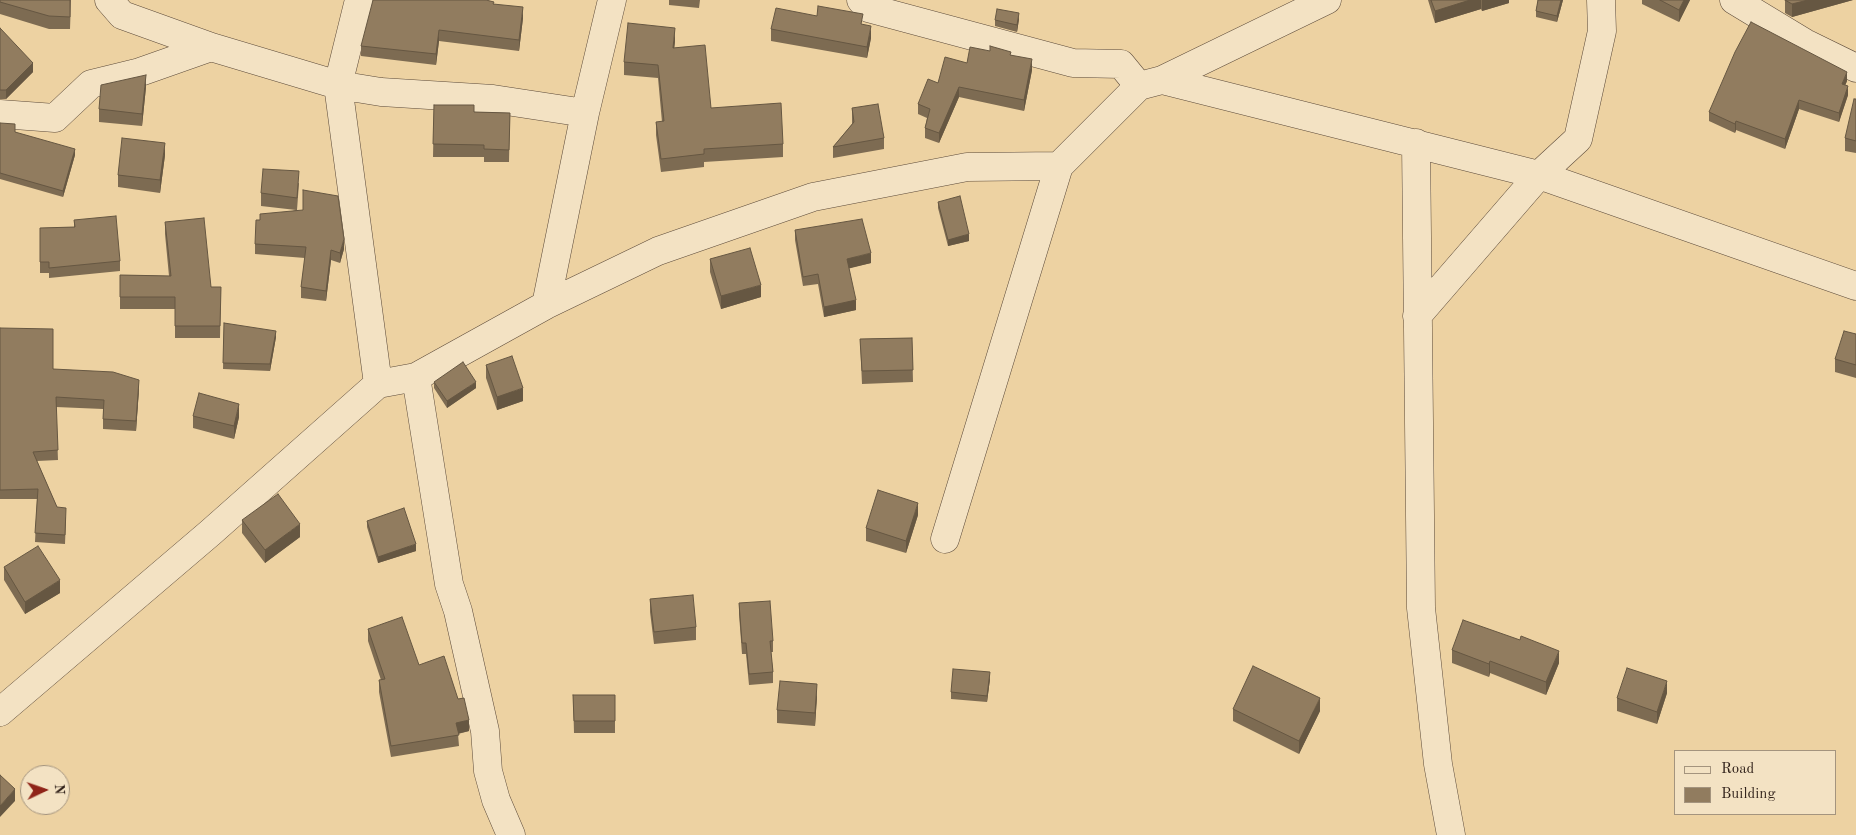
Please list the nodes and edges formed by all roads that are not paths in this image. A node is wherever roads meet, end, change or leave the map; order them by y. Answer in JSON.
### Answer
{"nodes":[{"id":1,"x":109,"y":0,"type":"edge"},
{"id":2,"x":359,"y":0,"type":"edge"},
{"id":3,"x":612,"y":0,"type":"edge"},
{"id":4,"x":1327,"y":0,"type":"edge"},
{"id":5,"x":1601,"y":0,"type":"edge"},
{"id":6,"x":1734,"y":0,"type":"edge"},
{"id":7,"x":866,"y":3,"type":"edge"},
{"id":8,"x":211,"y":47,"type":"junction"},
{"id":9,"x":1856,"y":68,"type":"edge"},
{"id":10,"x":1150,"y":83,"type":"junction"},
{"id":11,"x":338,"y":85,"type":"junction"},
{"id":12,"x":585,"y":113,"type":"junction"},
{"id":13,"x":0,"y":114,"type":"edge"},
{"id":14,"x":1416,"y":143,"type":"junction"},
{"id":15,"x":1059,"y":166,"type":"junction"},
{"id":16,"x":1539,"y":175,"type":"junction"},
{"id":17,"x":1856,"y":286,"type":"edge"},
{"id":18,"x":546,"y":305,"type":"junction"},
{"id":19,"x":1416,"y":316,"type":"junction"},
{"id":20,"x":416,"y":377,"type":"junction"},
{"id":21,"x":378,"y":384,"type":"junction"},
{"id":22,"x":945,"y":539,"type":"dead end"},
{"id":23,"x":0,"y":712,"type":"edge"},
{"id":24,"x":511,"y":835,"type":"edge"},
{"id":25,"x":1451,"y":835,"type":"edge"}],
"edges":[{"from":1,"to":8,"type":"street"},
{"from":2,"to":11,"type":"street"},
{"from":3,"to":12,"type":"street"},
{"from":4,"to":10,"type":"street"},
{"from":5,"to":16,"type":"street"},
{"from":6,"to":9,"type":"street"},
{"from":7,"to":10,"type":"street"},
{"from":8,"to":11,"type":"street"},
{"from":8,"to":13,"type":"street"},
{"from":10,"to":14,"type":"street"},
{"from":10,"to":15,"type":"street"},
{"from":11,"to":12,"type":"street"},
{"from":11,"to":21,"type":"street"},
{"from":12,"to":18,"type":"street"},
{"from":14,"to":16,"type":"street"},
{"from":14,"to":19,"type":"street"},
{"from":15,"to":18,"type":"street"},
{"from":15,"to":22,"type":"street"},
{"from":16,"to":17,"type":"street"},
{"from":16,"to":19,"type":"street"},
{"from":18,"to":20,"type":"street"},
{"from":19,"to":25,"type":"street"},
{"from":20,"to":21,"type":"street"},
{"from":20,"to":24,"type":"street"},
{"from":21,"to":23,"type":"street"}]}
